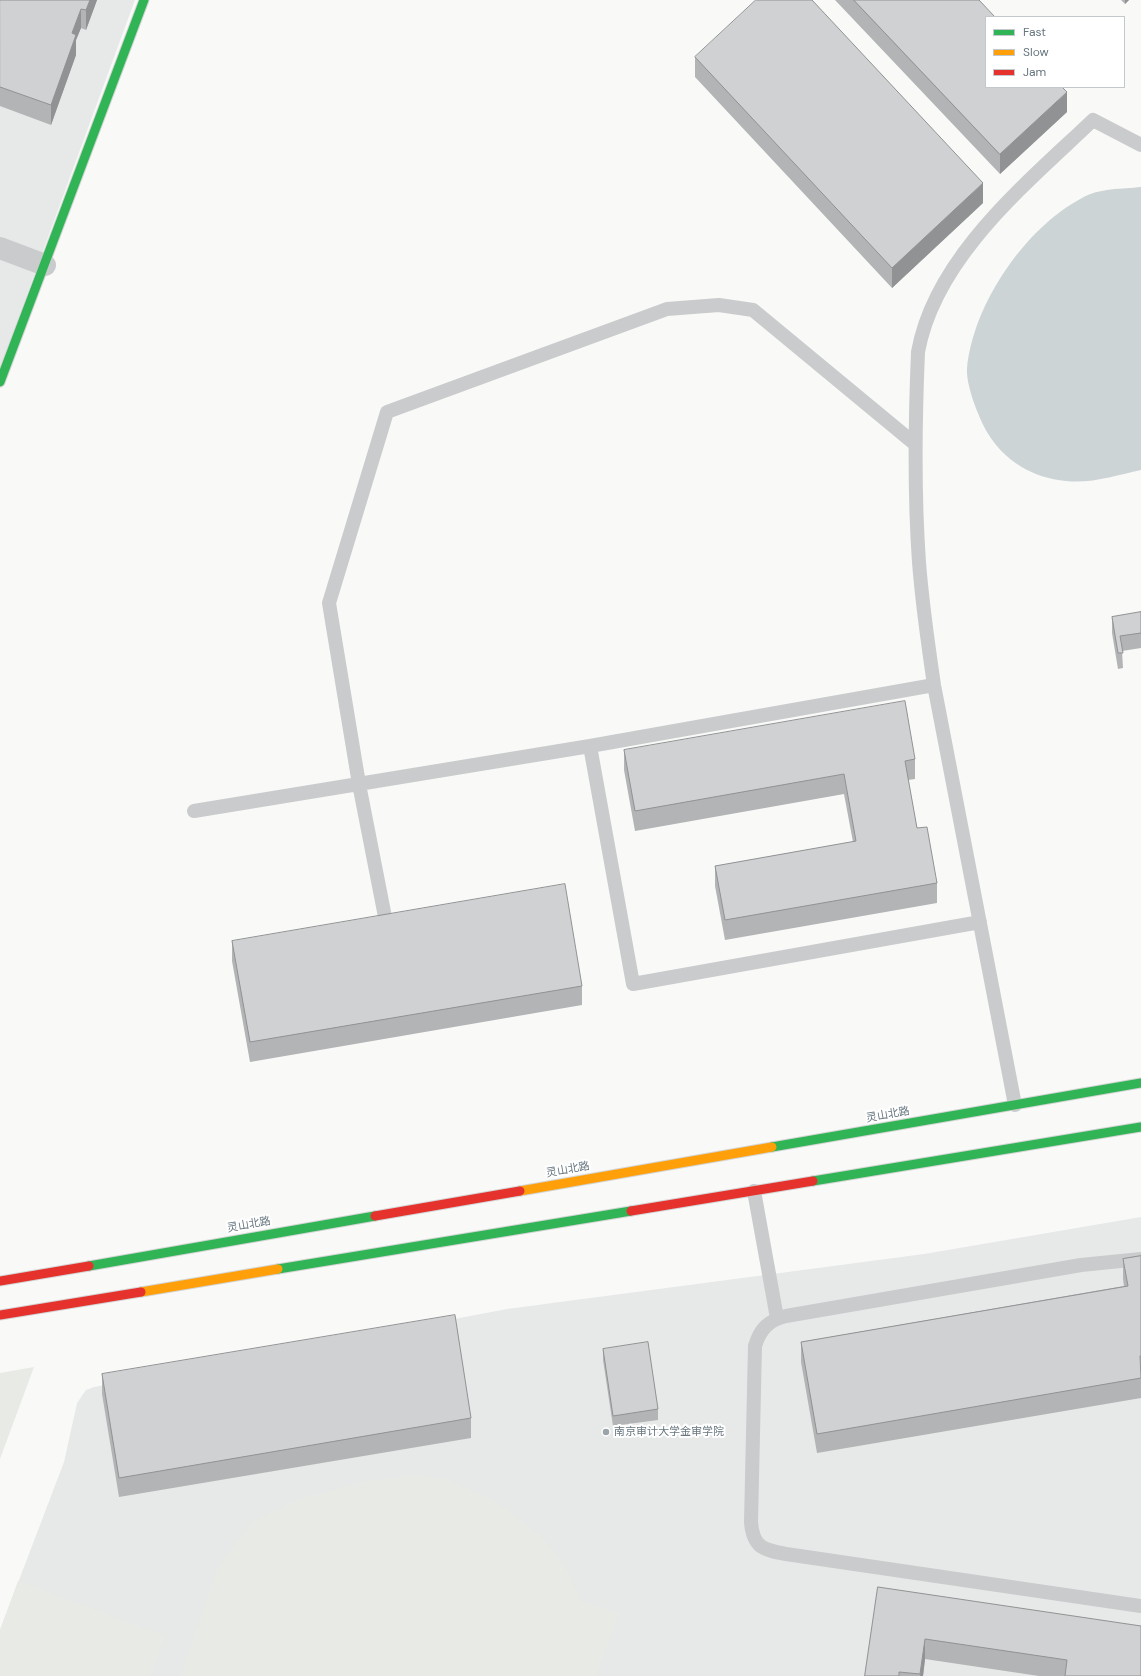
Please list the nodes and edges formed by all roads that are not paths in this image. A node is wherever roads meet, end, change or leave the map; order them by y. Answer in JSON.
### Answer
{"nodes":[{"id":1,"x":144,"y":0,"type":"edge"},
{"id":2,"x":1141,"y":145,"type":"edge"},
{"id":3,"x":0,"y":248,"type":"edge"},
{"id":4,"x":45,"y":265,"type":"junction"},
{"id":5,"x":0,"y":382,"type":"edge"},
{"id":6,"x":915,"y":444,"type":"junction"},
{"id":7,"x":934,"y":685,"type":"junction"},
{"id":8,"x":590,"y":746,"type":"junction"},
{"id":9,"x":358,"y":784,"type":"junction"},
{"id":10,"x":194,"y":811,"type":"dead end"},
{"id":11,"x":386,"y":922,"type":"edge"},
{"id":12,"x":980,"y":922,"type":"junction"},
{"id":13,"x":1141,"y":1083,"type":"edge"},
{"id":14,"x":1015,"y":1105,"type":"junction"},
{"id":15,"x":1141,"y":1127,"type":"edge"},
{"id":16,"x":754,"y":1191,"type":"junction"},
{"id":17,"x":1141,"y":1259,"type":"edge"},
{"id":18,"x":0,"y":1281,"type":"edge"},
{"id":19,"x":0,"y":1315,"type":"edge"},
{"id":20,"x":777,"y":1318,"type":"junction"},
{"id":21,"x":1141,"y":1606,"type":"edge"}],
"edges":[{"from":1,"to":4,"type":"street"},
{"from":2,"to":6,"type":"lane"},
{"from":3,"to":4,"type":"street"},
{"from":4,"to":5,"type":"street"},
{"from":6,"to":7,"type":"lane"},
{"from":6,"to":9,"type":"lane"},
{"from":7,"to":8,"type":"lane"},
{"from":7,"to":12,"type":"lane"},
{"from":8,"to":9,"type":"lane"},
{"from":8,"to":12,"type":"lane"},
{"from":9,"to":10,"type":"lane"},
{"from":9,"to":11,"type":"lane"},
{"from":12,"to":14,"type":"lane"},
{"from":13,"to":14,"type":"street","name":"灵山北路"},
{"from":14,"to":18,"type":"street","name":"灵山北路"},
{"from":15,"to":16,"type":"street"},
{"from":16,"to":19,"type":"street"},
{"from":16,"to":20,"type":"lane"},
{"from":17,"to":20,"type":"lane"},
{"from":20,"to":21,"type":"lane"}]}
